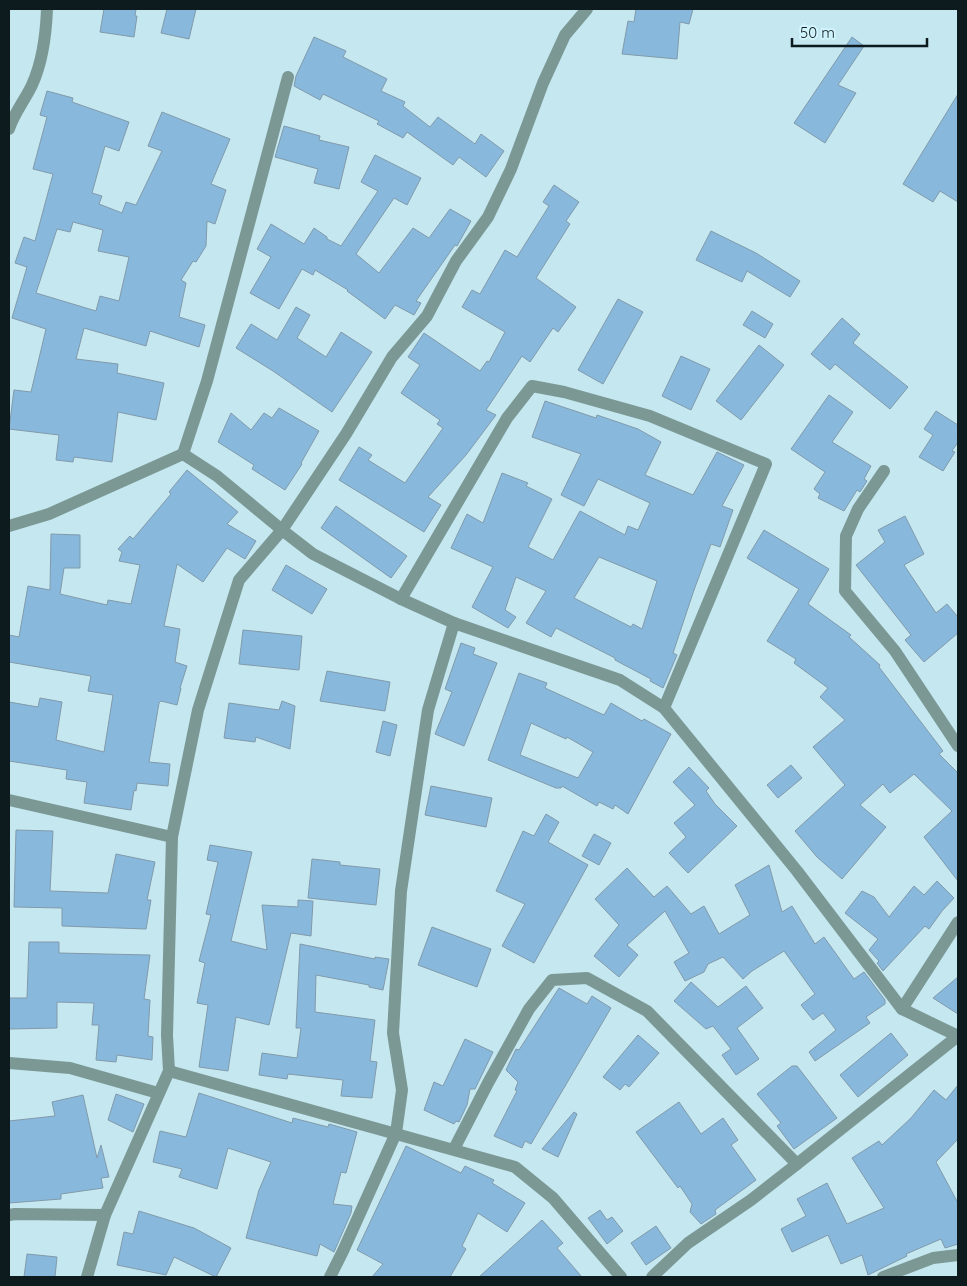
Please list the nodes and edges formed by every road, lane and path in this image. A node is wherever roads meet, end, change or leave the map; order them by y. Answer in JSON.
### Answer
{"nodes":[{"id":1,"x":47,"y":9,"type":"edge"},
{"id":2,"x":587,"y":9,"type":"edge"},
{"id":3,"x":288,"y":77,"type":"dead end"},
{"id":4,"x":9,"y":129,"type":"edge"},
{"id":5,"x":183,"y":454,"type":"junction"},
{"id":6,"x":884,"y":471,"type":"dead end"},
{"id":7,"x":9,"y":528,"type":"edge"},
{"id":8,"x":282,"y":530,"type":"junction"},
{"id":9,"x":401,"y":599,"type":"junction"},
{"id":10,"x":454,"y":623,"type":"junction"},
{"id":11,"x":664,"y":708,"type":"junction"},
{"id":12,"x":958,"y":746,"type":"edge"},
{"id":13,"x":9,"y":800,"type":"edge"},
{"id":14,"x":172,"y":837,"type":"junction"},
{"id":15,"x":958,"y":922,"type":"edge"},
{"id":16,"x":902,"y":1009,"type":"junction"},
{"id":17,"x":958,"y":1036,"type":"edge"},
{"id":18,"x":9,"y":1063,"type":"edge"},
{"id":19,"x":169,"y":1071,"type":"junction"},
{"id":20,"x":158,"y":1093,"type":"junction"},
{"id":21,"x":396,"y":1133,"type":"junction"},
{"id":22,"x":454,"y":1149,"type":"junction"},
{"id":23,"x":798,"y":1164,"type":"junction"},
{"id":24,"x":9,"y":1215,"type":"edge"},
{"id":25,"x":105,"y":1215,"type":"junction"},
{"id":26,"x":958,"y":1255,"type":"edge"},
{"id":27,"x":87,"y":1277,"type":"edge"},
{"id":28,"x":330,"y":1277,"type":"edge"},
{"id":29,"x":621,"y":1277,"type":"edge"},
{"id":30,"x":652,"y":1277,"type":"edge"},
{"id":31,"x":883,"y":1277,"type":"edge"}],
"edges":[{"from":1,"to":4,"type":"street"},
{"from":2,"to":8,"type":"street"},
{"from":3,"to":5,"type":"street"},
{"from":5,"to":7,"type":"street"},
{"from":5,"to":8,"type":"street"},
{"from":6,"to":12,"type":"street"},
{"from":8,"to":9,"type":"street"},
{"from":8,"to":14,"type":"street"},
{"from":9,"to":10,"type":"street"},
{"from":9,"to":11,"type":"street"},
{"from":10,"to":11,"type":"street"},
{"from":10,"to":21,"type":"street"},
{"from":11,"to":16,"type":"street"},
{"from":13,"to":14,"type":"street"},
{"from":14,"to":19,"type":"street"},
{"from":15,"to":16,"type":"street"},
{"from":16,"to":17,"type":"street"},
{"from":17,"to":23,"type":"street"},
{"from":18,"to":20,"type":"street"},
{"from":19,"to":20,"type":"street"},
{"from":19,"to":21,"type":"street"},
{"from":20,"to":25,"type":"street"},
{"from":21,"to":22,"type":"street"},
{"from":21,"to":28,"type":"street"},
{"from":22,"to":23,"type":"street"},
{"from":22,"to":29,"type":"street"},
{"from":23,"to":30,"type":"street"},
{"from":24,"to":25,"type":"street"},
{"from":25,"to":27,"type":"street"},
{"from":26,"to":31,"type":"street"}]}
